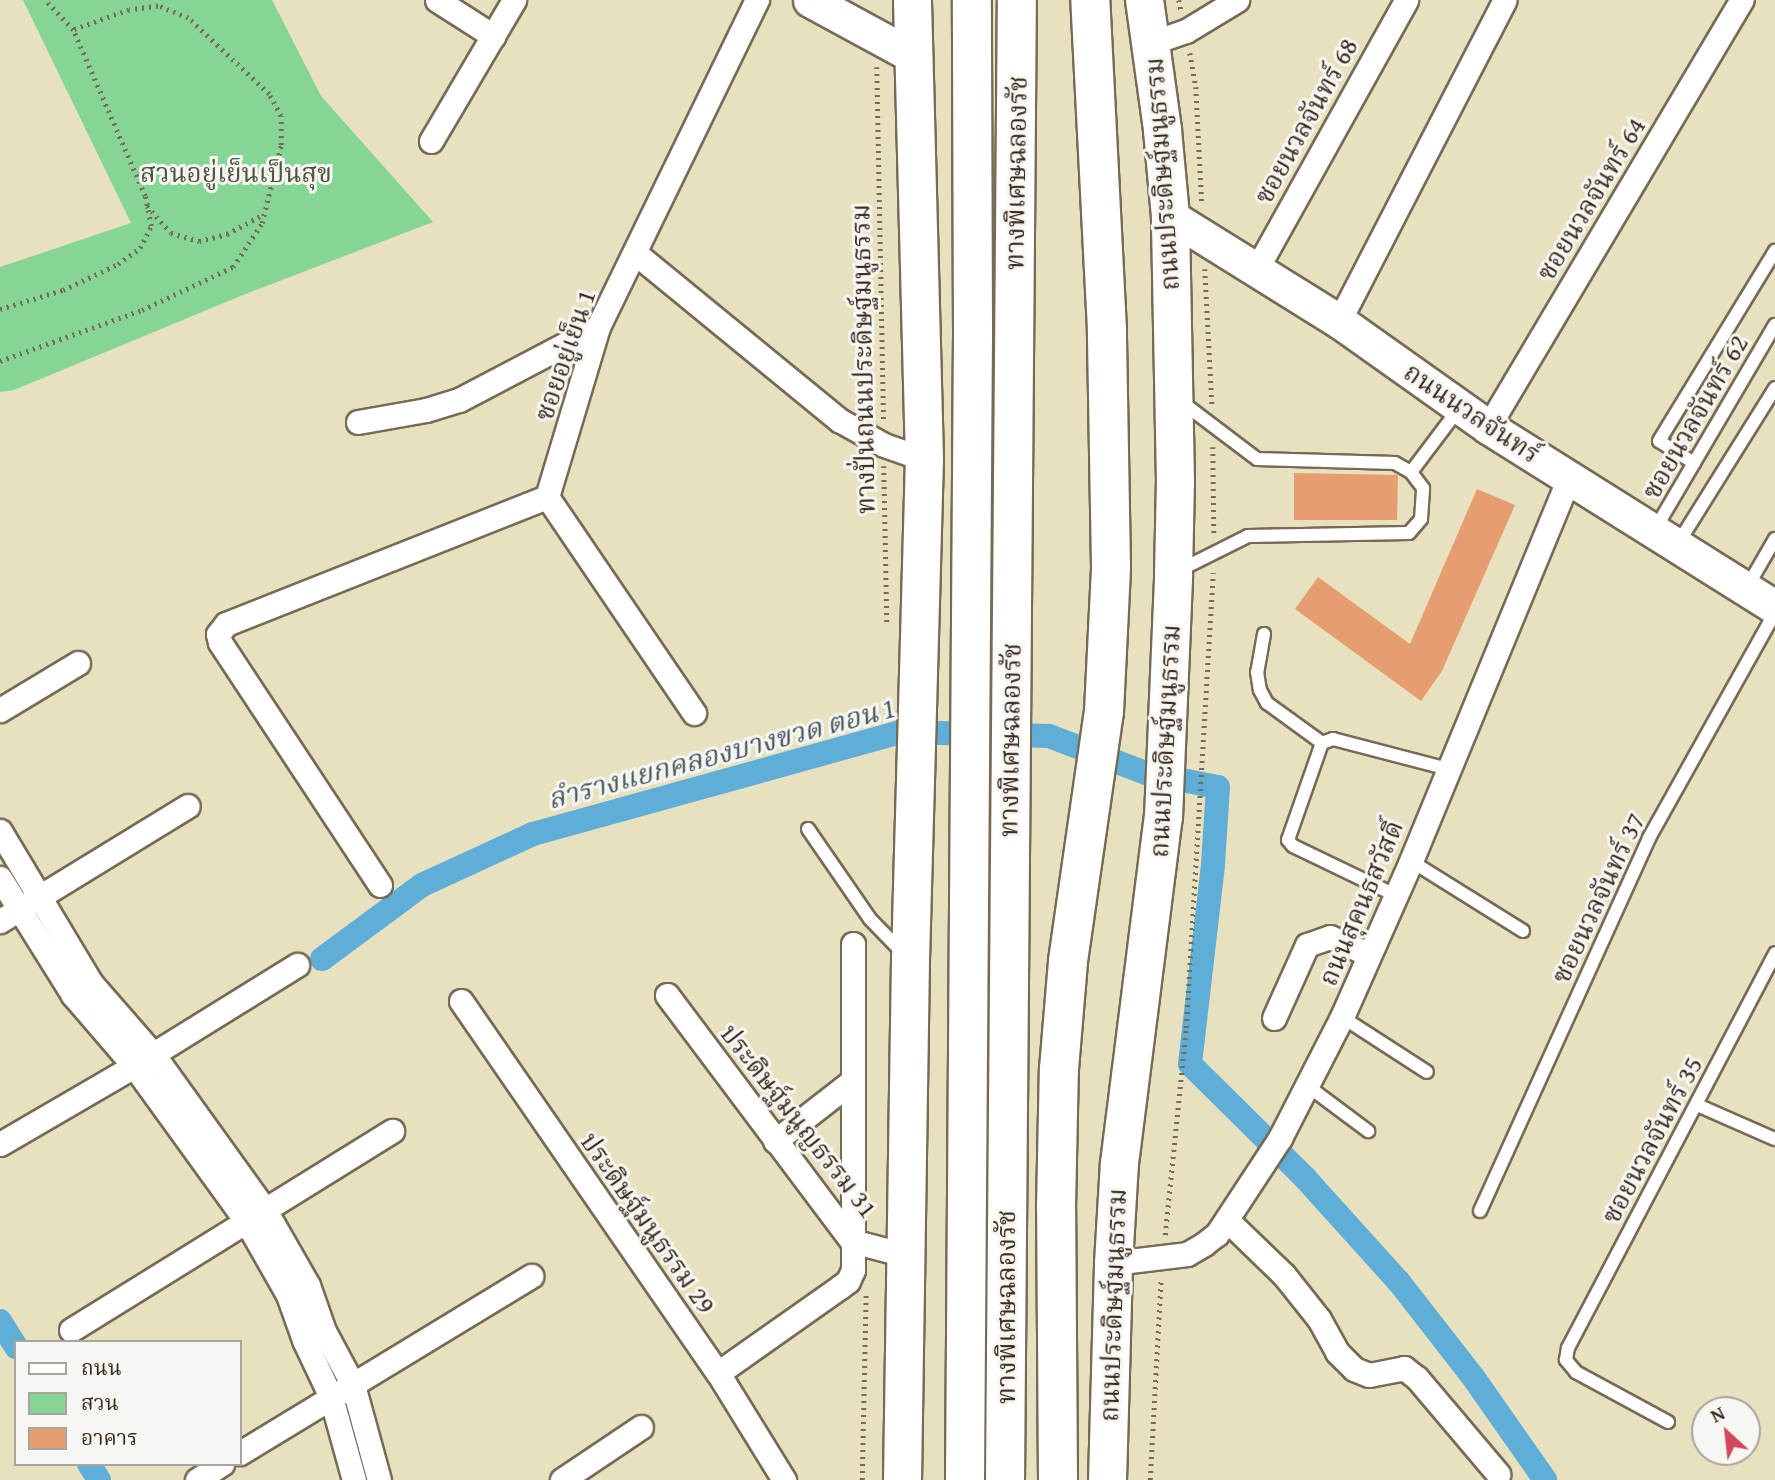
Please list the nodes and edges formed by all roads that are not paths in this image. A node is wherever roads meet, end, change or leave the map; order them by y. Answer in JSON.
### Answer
{"nodes":[{"id":1,"x":437,"y":0,"type":"edge"},
{"id":2,"x":514,"y":0,"type":"edge"},
{"id":3,"x":757,"y":0,"type":"edge"},
{"id":4,"x":810,"y":0,"type":"edge"},
{"id":5,"x":912,"y":0,"type":"edge"},
{"id":6,"x":1017,"y":0,"type":"edge"},
{"id":7,"x":1090,"y":0,"type":"edge"},
{"id":8,"x":1144,"y":0,"type":"edge"},
{"id":9,"x":1237,"y":0,"type":"edge"},
{"id":10,"x":1406,"y":0,"type":"edge"},
{"id":11,"x":1505,"y":0,"type":"edge"},
{"id":12,"x":1742,"y":0,"type":"edge"},
{"id":13,"x":970,"y":4,"type":"edge"},
{"id":14,"x":493,"y":37,"type":"junction"},
{"id":15,"x":1151,"y":43,"type":"junction"},
{"id":16,"x":915,"y":57,"type":"junction"},
{"id":17,"x":431,"y":141,"type":"dead end"},
{"id":18,"x":1170,"y":216,"type":"junction"},
{"id":19,"x":1775,"y":251,"type":"edge"},
{"id":20,"x":635,"y":253,"type":"junction"},
{"id":21,"x":1256,"y":270,"type":"junction"},
{"id":22,"x":1339,"y":321,"type":"junction"},
{"id":23,"x":1775,"y":325,"type":"edge"},
{"id":24,"x":598,"y":327,"type":"junction"},
{"id":25,"x":1775,"y":388,"type":"edge"},
{"id":26,"x":1173,"y":395,"type":"junction"},
{"id":27,"x":1460,"y":407,"type":"junction"},
{"id":28,"x":358,"y":422,"type":"dead end"},
{"id":29,"x":1488,"y":427,"type":"junction"},
{"id":30,"x":924,"y":459,"type":"junction"},
{"id":31,"x":1694,"y":463,"type":"junction"},
{"id":32,"x":1411,"y":472,"type":"junction"},
{"id":33,"x":1569,"y":478,"type":"junction"},
{"id":34,"x":547,"y":497,"type":"junction"},
{"id":35,"x":1665,"y":538,"type":"junction"},
{"id":36,"x":1775,"y":539,"type":"edge"},
{"id":37,"x":1173,"y":574,"type":"junction"},
{"id":38,"x":1746,"y":589,"type":"junction"},
{"id":39,"x":1775,"y":607,"type":"edge"},
{"id":40,"x":1775,"y":613,"type":"edge"},
{"id":41,"x":1264,"y":634,"type":"dead end"},
{"id":42,"x":78,"y":663,"type":"dead end"},
{"id":43,"x":0,"y":710,"type":"edge"},
{"id":44,"x":694,"y":713,"type":"dead end"},
{"id":45,"x":1322,"y":743,"type":"junction"},
{"id":46,"x":1448,"y":769,"type":"junction"},
{"id":47,"x":188,"y":806,"type":"dead end"},
{"id":48,"x":808,"y":829,"type":"dead end"},
{"id":49,"x":0,"y":831,"type":"edge"},
{"id":50,"x":1411,"y":861,"type":"junction"},
{"id":51,"x":0,"y":878,"type":"edge"},
{"id":52,"x":380,"y":885,"type":"dead end"},
{"id":53,"x":1395,"y":895,"type":"junction"},
{"id":54,"x":19,"y":909,"type":"edge"},
{"id":55,"x":1523,"y":931,"type":"dead end"},
{"id":56,"x":853,"y":944,"type":"dead end"},
{"id":57,"x":1775,"y":953,"type":"edge"},
{"id":58,"x":1368,"y":954,"type":"junction"},
{"id":59,"x":911,"y":959,"type":"junction"},
{"id":60,"x":297,"y":965,"type":"dead end"},
{"id":61,"x":667,"y":995,"type":"dead end"},
{"id":62,"x":461,"y":1001,"type":"dead end"},
{"id":63,"x":1342,"y":1017,"type":"junction"},
{"id":64,"x":1275,"y":1018,"type":"dead end"},
{"id":65,"x":144,"y":1060,"type":"junction"},
{"id":66,"x":1427,"y":1072,"type":"dead end"},
{"id":67,"x":851,"y":1082,"type":"junction"},
{"id":68,"x":1309,"y":1087,"type":"junction"},
{"id":69,"x":1697,"y":1105,"type":"junction"},
{"id":70,"x":393,"y":1131,"type":"dead end"},
{"id":71,"x":1368,"y":1131,"type":"dead end"},
{"id":72,"x":1775,"y":1139,"type":"edge"},
{"id":73,"x":775,"y":1141,"type":"junction"},
{"id":74,"x":0,"y":1144,"type":"edge"},
{"id":75,"x":1480,"y":1211,"type":"dead end"},
{"id":76,"x":256,"y":1215,"type":"junction"},
{"id":77,"x":1227,"y":1220,"type":"junction"},
{"id":78,"x":852,"y":1241,"type":"junction"},
{"id":79,"x":905,"y":1255,"type":"junction"},
{"id":80,"x":1113,"y":1263,"type":"junction"},
{"id":81,"x":531,"y":1276,"type":"dead end"},
{"id":82,"x":71,"y":1330,"type":"dead end"},
{"id":83,"x":718,"y":1373,"type":"junction"},
{"id":84,"x":354,"y":1385,"type":"junction"},
{"id":85,"x":331,"y":1397,"type":"junction"},
{"id":86,"x":1668,"y":1422,"type":"dead end"},
{"id":87,"x":641,"y":1427,"type":"dead end"},
{"id":88,"x":242,"y":1452,"type":"edge"},
{"id":89,"x":219,"y":1466,"type":"edge"},
{"id":90,"x":1498,"y":1474,"type":"dead end"},
{"id":91,"x":197,"y":1480,"type":"edge"},
{"id":92,"x":354,"y":1480,"type":"edge"},
{"id":93,"x":379,"y":1480,"type":"edge"},
{"id":94,"x":562,"y":1480,"type":"edge"},
{"id":95,"x":784,"y":1480,"type":"edge"},
{"id":96,"x":902,"y":1480,"type":"edge"},
{"id":97,"x":965,"y":1480,"type":"edge"},
{"id":98,"x":1005,"y":1480,"type":"edge"},
{"id":99,"x":1058,"y":1480,"type":"edge"},
{"id":100,"x":1107,"y":1480,"type":"edge"}],
"edges":[{"from":1,"to":14,"type":"street"},
{"from":2,"to":14,"type":"street"},
{"from":3,"to":20,"type":"street","name":"ซอยอยู่เย็น 1"},
{"from":4,"to":16,"type":"main road"},
{"from":5,"to":16,"type":"main road"},
{"from":6,"to":98,"type":"highway","name":"ทางพิเศษฉลองรัช"},
{"from":7,"to":99,"type":"highway"},
{"from":8,"to":15,"type":"main road","name":"ถนนประดิษฐ์มนูธรรม"},
{"from":9,"to":15,"type":"street"},
{"from":10,"to":21,"type":"street","name":"ซอยนวลจันทร์ 68"},
{"from":11,"to":22,"type":"street"},
{"from":12,"to":29,"type":"street","name":"ซอยนวลจันทร์ 64"},
{"from":13,"to":97,"type":"highway","name":"ทางพิเศษฉลองรัช"},
{"from":14,"to":17,"type":"street"},
{"from":15,"to":18,"type":"main road","name":"ถนนประดิษฐ์มนูธรรม"},
{"from":16,"to":30,"type":"main road"},
{"from":18,"to":21,"type":"main road","name":"ถนนนวลจันทร์"},
{"from":18,"to":26,"type":"main road","name":"ถนนประดิษฐ์มนูธรรม"},
{"from":19,"to":31,"type":"lane"},
{"from":20,"to":24,"type":"street","name":"ซอยอยู่เย็น 1"},
{"from":20,"to":30,"type":"street"},
{"from":21,"to":22,"type":"main road","name":"ถนนนวลจันทร์"},
{"from":22,"to":27,"type":"main road","name":"ถนนนวลจันทร์"},
{"from":23,"to":31,"type":"lane","name":"ซอยนวลจันทร์ 62"},
{"from":24,"to":28,"type":"street"},
{"from":24,"to":34,"type":"street","name":"ซอยอยู่เย็น 1"},
{"from":25,"to":35,"type":"lane"},
{"from":26,"to":32,"type":"lane"},
{"from":26,"to":37,"type":"main road","name":"ถนนประดิษฐ์มนูธรรม"},
{"from":27,"to":29,"type":"main road","name":"ถนนนวลจันทร์"},
{"from":27,"to":32,"type":"lane"},
{"from":29,"to":33,"type":"main road","name":"ถนนนวลจันทร์"},
{"from":30,"to":59,"type":"main road"},
{"from":31,"to":35,"type":"lane","name":"ซอยนวลจันทร์ 62"},
{"from":32,"to":37,"type":"lane"},
{"from":33,"to":35,"type":"main road","name":"ถนนนวลจันทร์"},
{"from":33,"to":46,"type":"street","name":"ถนนสุคนธสวัสดิ์"},
{"from":34,"to":44,"type":"street"},
{"from":34,"to":52,"type":"street"},
{"from":35,"to":38,"type":"main road","name":"ถนนนวลจันทร์"},
{"from":36,"to":38,"type":"lane"},
{"from":37,"to":80,"type":"main road","name":"ถนนประดิษฐ์มนูธรรม"},
{"from":38,"to":39,"type":"main road","name":"ถนนนวลจันทร์"},
{"from":40,"to":75,"type":"lane","name":"ซอยนวลจันทร์ 37"},
{"from":41,"to":45,"type":"lane"},
{"from":42,"to":43,"type":"street"},
{"from":45,"to":46,"type":"lane"},
{"from":45,"to":53,"type":"lane"},
{"from":46,"to":50,"type":"street","name":"ถนนสุคนธสวัสดิ์"},
{"from":47,"to":54,"type":"street"},
{"from":48,"to":59,"type":"lane"},
{"from":49,"to":54,"type":"street"},
{"from":50,"to":53,"type":"street","name":"ถนนสุคนธสวัสดิ์"},
{"from":50,"to":55,"type":"lane"},
{"from":51,"to":54,"type":"street"},
{"from":53,"to":58,"type":"street","name":"ถนนสุคนธสวัสดิ์"},
{"from":54,"to":65,"type":"street"},
{"from":56,"to":67,"type":"street"},
{"from":57,"to":69,"type":"lane","name":"ซอยนวลจันทร์ 35"},
{"from":58,"to":63,"type":"street","name":"ถนนสุคนธสวัสดิ์"},
{"from":58,"to":64,"type":"street"},
{"from":59,"to":79,"type":"main road"},
{"from":60,"to":65,"type":"street"},
{"from":61,"to":73,"type":"street","name":"ประดิษฐ์มนูญธรรม 31"},
{"from":62,"to":83,"type":"street","name":"ประดิษฐ์มนูธรรม 29"},
{"from":63,"to":66,"type":"lane"},
{"from":63,"to":68,"type":"street","name":"ถนนสุคนธสวัสดิ์"},
{"from":65,"to":74,"type":"street"},
{"from":65,"to":76,"type":"street"},
{"from":67,"to":73,"type":"street"},
{"from":67,"to":78,"type":"street"},
{"from":68,"to":71,"type":"lane"},
{"from":68,"to":77,"type":"street","name":"ถนนสุคนธสวัสดิ์"},
{"from":69,"to":72,"type":"lane"},
{"from":69,"to":86,"type":"lane","name":"ซอยนวลจันทร์ 35"},
{"from":70,"to":76,"type":"street"},
{"from":73,"to":78,"type":"street","name":"ประดิษฐ์มนูญธรรม 31"},
{"from":76,"to":82,"type":"street"},
{"from":76,"to":84,"type":"street"},
{"from":76,"to":85,"type":"street"},
{"from":77,"to":80,"type":"street","name":"ถนนสุคนธสวัสดิ์"},
{"from":77,"to":90,"type":"street"},
{"from":78,"to":79,"type":"street","name":"ประดิษฐ์มนูญธรรม 31"},
{"from":78,"to":83,"type":"street"},
{"from":79,"to":96,"type":"main road"},
{"from":80,"to":100,"type":"main road","name":"ถนนประดิษฐ์มนูธรรม"},
{"from":81,"to":84,"type":"street"},
{"from":83,"to":95,"type":"street","name":"ประดิษฐ์มนูธรรม 29"},
{"from":84,"to":85,"type":"street"},
{"from":84,"to":93,"type":"street"},
{"from":85,"to":88,"type":"street"},
{"from":85,"to":92,"type":"street"},
{"from":87,"to":94,"type":"street"},
{"from":89,"to":91,"type":"street"}]}
